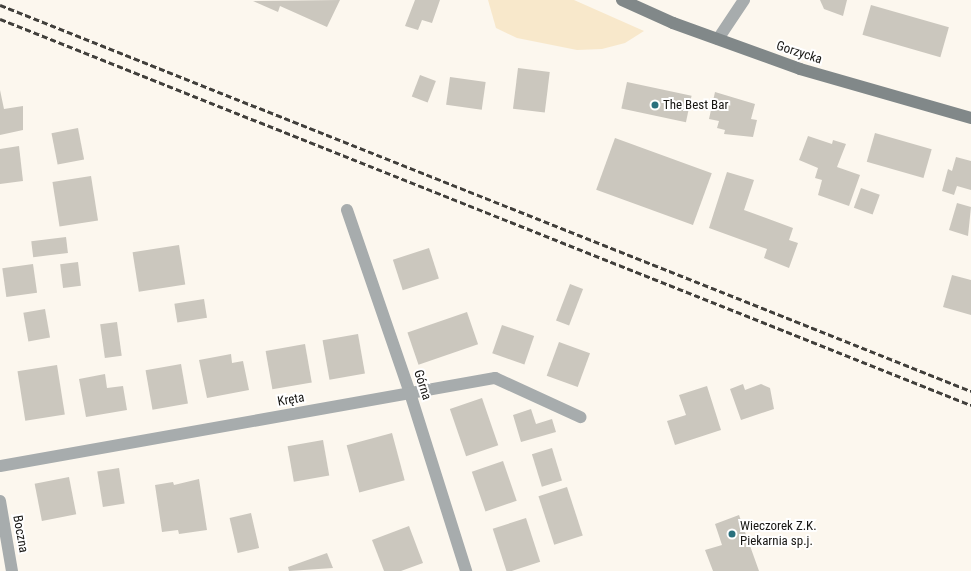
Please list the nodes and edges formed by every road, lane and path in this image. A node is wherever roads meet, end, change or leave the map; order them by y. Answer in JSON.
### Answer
{"nodes":[{"id":1,"x":622,"y":0,"type":"edge"},
{"id":2,"x":744,"y":0,"type":"edge"},
{"id":3,"x":718,"y":39,"type":"junction"},
{"id":4,"x":971,"y":118,"type":"edge"},
{"id":5,"x":346,"y":210,"type":"dead end"},
{"id":6,"x":410,"y":393,"type":"junction"},
{"id":7,"x":580,"y":417,"type":"dead end"},
{"id":8,"x":0,"y":466,"type":"edge"},
{"id":9,"x":0,"y":501,"type":"edge"},
{"id":10,"x":12,"y":571,"type":"edge"},
{"id":11,"x":466,"y":571,"type":"edge"}],
"edges":[{"from":1,"to":3,"type":"street","name":"Gorzycka"},
{"from":2,"to":3,"type":"street"},
{"from":3,"to":4,"type":"street","name":"Gorzycka"},
{"from":5,"to":6,"type":"street","name":"Górna"},
{"from":6,"to":7,"type":"street","name":"Kręta"},
{"from":6,"to":8,"type":"street","name":"Kręta"},
{"from":6,"to":11,"type":"street","name":"Górna"},
{"from":9,"to":10,"type":"street","name":"Boczna"}]}
